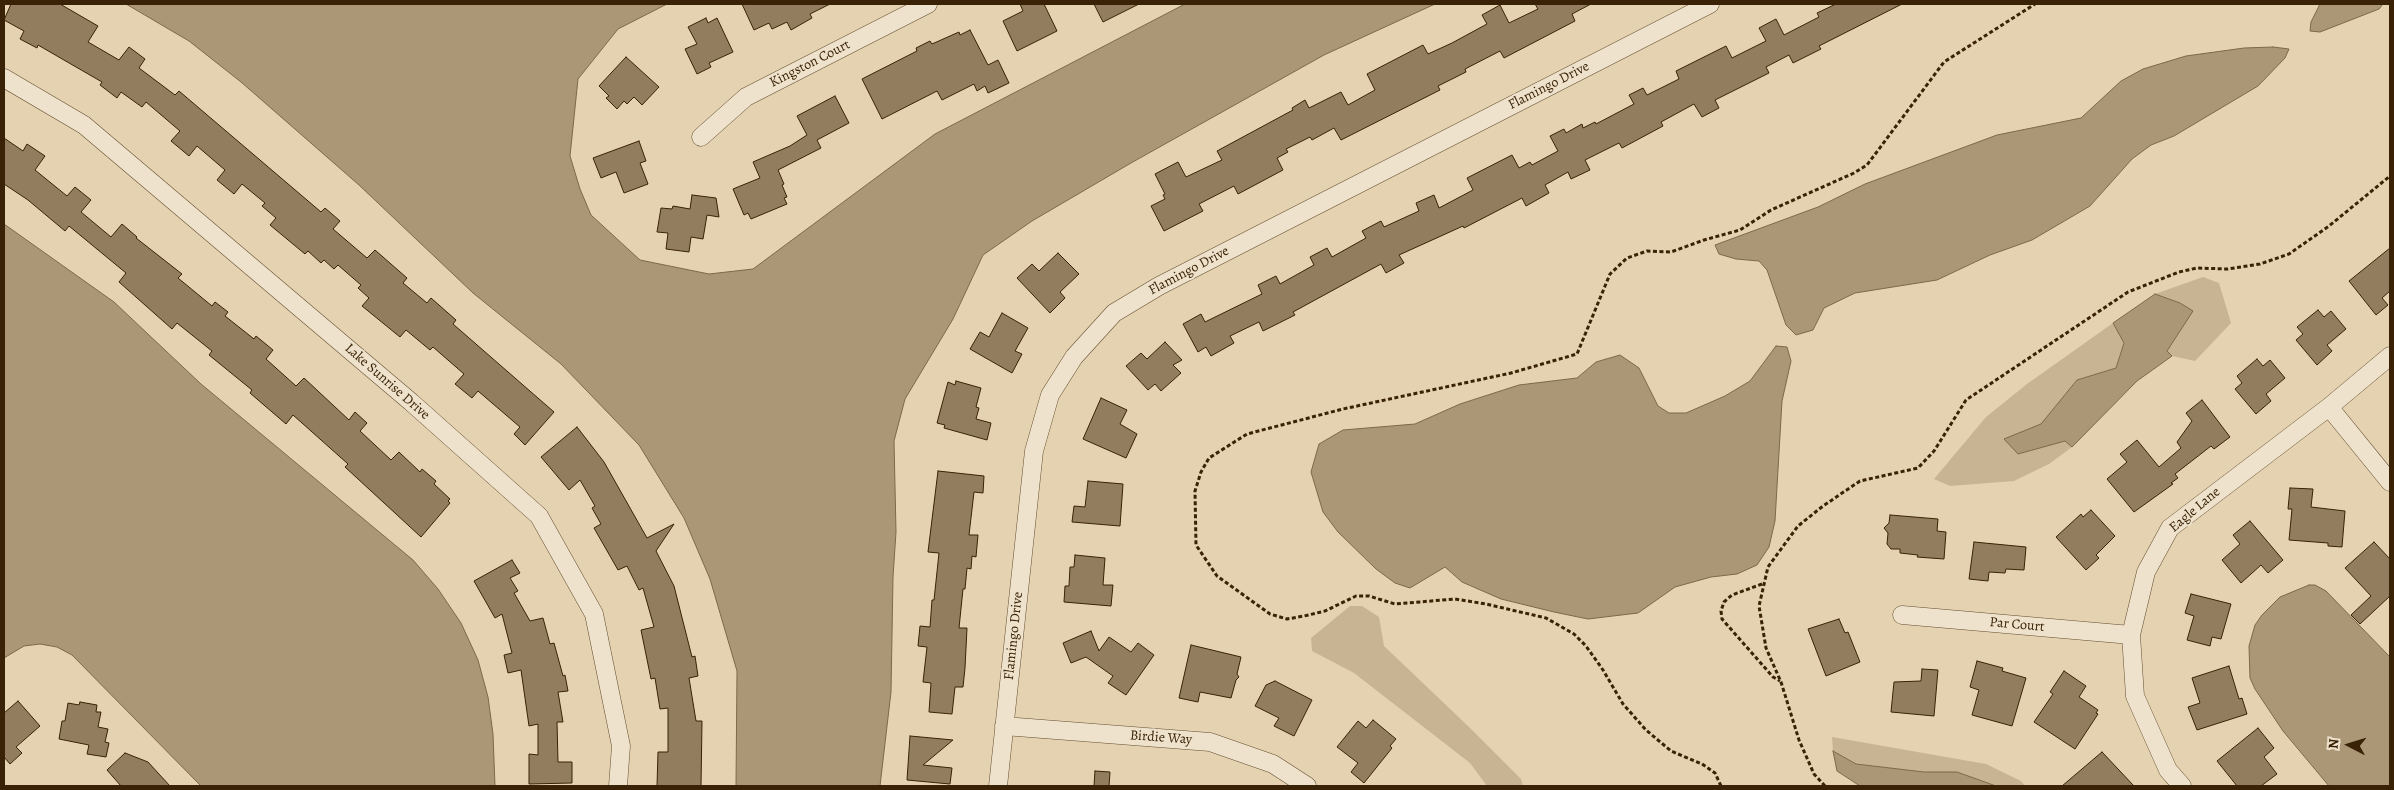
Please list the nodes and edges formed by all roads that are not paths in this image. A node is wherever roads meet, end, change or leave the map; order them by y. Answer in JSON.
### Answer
{"nodes":[{"id":1,"x":928,"y":4,"type":"edge"},
{"id":2,"x":1710,"y":4,"type":"edge"},
{"id":3,"x":4,"y":78,"type":"edge"},
{"id":4,"x":701,"y":137,"type":"dead end"},
{"id":5,"x":2390,"y":356,"type":"edge"},
{"id":6,"x":2329,"y":407,"type":"junction"},
{"id":7,"x":2390,"y":482,"type":"edge"},
{"id":8,"x":1902,"y":615,"type":"dead end"},
{"id":9,"x":2132,"y":635,"type":"junction"},
{"id":10,"x":1004,"y":726,"type":"junction"},
{"id":11,"x":618,"y":786,"type":"edge"},
{"id":12,"x":998,"y":786,"type":"edge"},
{"id":13,"x":1307,"y":786,"type":"edge"},
{"id":14,"x":2182,"y":786,"type":"edge"}],
"edges":[{"from":1,"to":4,"type":"street","name":"Kingston Court"},
{"from":2,"to":10,"type":"street","name":"Flamingo Drive"},
{"from":3,"to":11,"type":"street","name":"Lake Sunrise Drive"},
{"from":5,"to":6,"type":"street","name":"Eagle Lane"},
{"from":6,"to":7,"type":"street"},
{"from":6,"to":9,"type":"street","name":"Eagle Lane"},
{"from":8,"to":9,"type":"street","name":"Par Court"},
{"from":9,"to":14,"type":"street","name":"Eagle Lane"},
{"from":10,"to":12,"type":"street","name":"Flamingo Drive"},
{"from":10,"to":13,"type":"street","name":"Birdie Way"}]}
